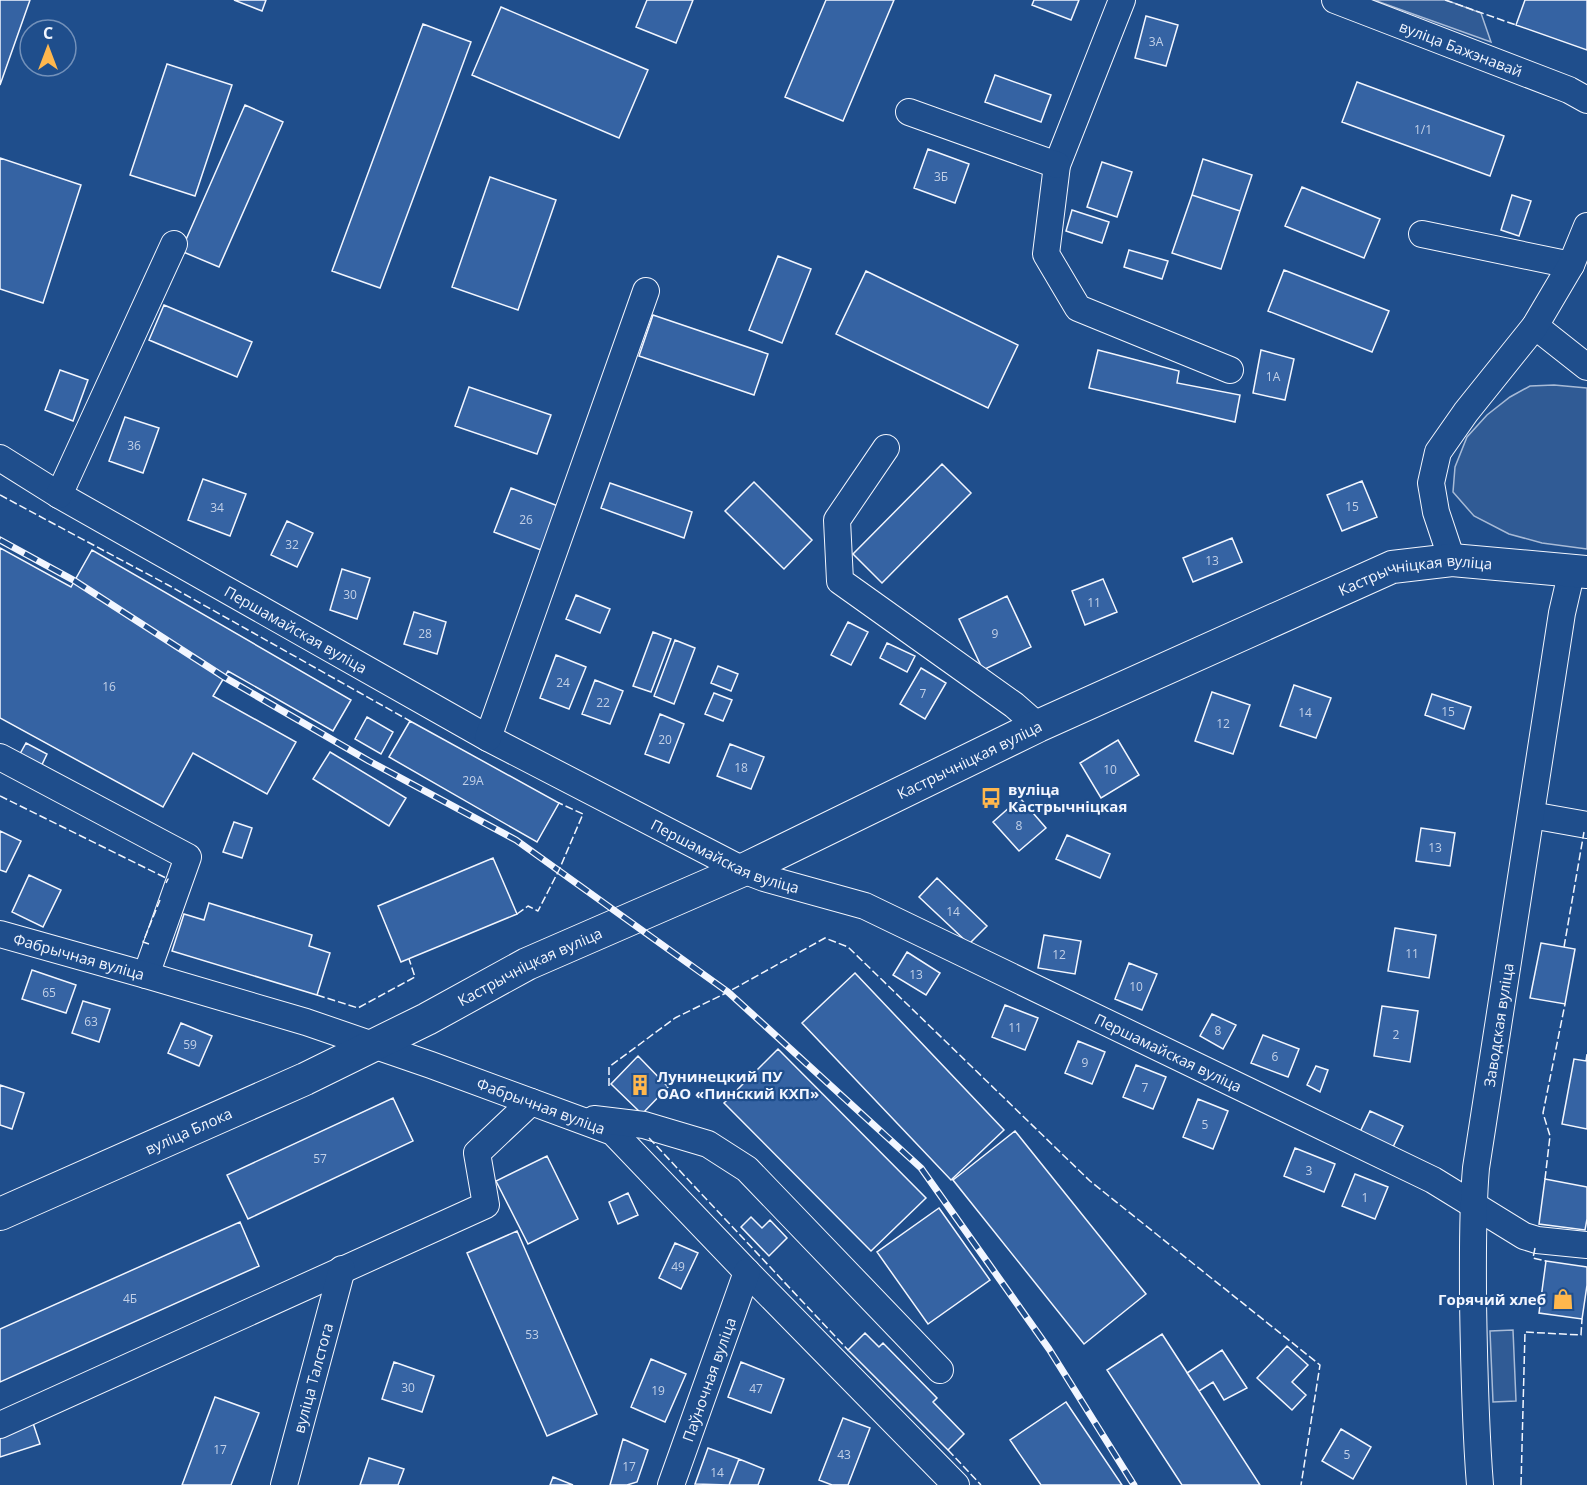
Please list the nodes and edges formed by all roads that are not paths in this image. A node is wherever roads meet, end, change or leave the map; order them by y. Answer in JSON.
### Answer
{"nodes":[{"id":1,"x":1122,"y":0,"type":"edge"},
{"id":2,"x":1335,"y":0,"type":"edge"},
{"id":3,"x":1587,"y":100,"type":"edge"},
{"id":4,"x":909,"y":112,"type":"dead end"},
{"id":5,"x":1057,"y":165,"type":"junction"},
{"id":6,"x":1587,"y":226,"type":"edge"},
{"id":7,"x":1422,"y":234,"type":"dead end"},
{"id":8,"x":174,"y":244,"type":"dead end"},
{"id":9,"x":1570,"y":265,"type":"junction"},
{"id":10,"x":646,"y":291,"type":"dead end"},
{"id":11,"x":1535,"y":326,"type":"junction"},
{"id":12,"x":1587,"y":367,"type":"edge"},
{"id":13,"x":1230,"y":370,"type":"dead end"},
{"id":14,"x":886,"y":448,"type":"dead end"},
{"id":15,"x":0,"y":458,"type":"edge"},
{"id":16,"x":59,"y":495,"type":"junction"},
{"id":17,"x":1452,"y":560,"type":"junction"},
{"id":18,"x":1580,"y":571,"type":"edge"},
{"id":19,"x":1038,"y":726,"type":"junction"},
{"id":20,"x":488,"y":738,"type":"junction"},
{"id":21,"x":0,"y":756,"type":"edge"},
{"id":22,"x":1531,"y":815,"type":"junction"},
{"id":23,"x":1587,"y":825,"type":"edge"},
{"id":24,"x":743,"y":870,"type":"junction"},
{"id":25,"x":0,"y":934,"type":"edge"},
{"id":26,"x":146,"y":975,"type":"junction"},
{"id":27,"x":375,"y":1046,"type":"junction"},
{"id":28,"x":531,"y":1102,"type":"junction"},
{"id":29,"x":570,"y":1116,"type":"junction"},
{"id":30,"x":1473,"y":1204,"type":"junction"},
{"id":31,"x":0,"y":1214,"type":"edge"},
{"id":32,"x":1587,"y":1245,"type":"edge"},
{"id":33,"x":342,"y":1269,"type":"junction"},
{"id":34,"x":747,"y":1272,"type":"junction"},
{"id":35,"x":940,"y":1370,"type":"dead end"},
{"id":36,"x":0,"y":1425,"type":"edge"},
{"id":37,"x":284,"y":1485,"type":"edge"},
{"id":38,"x":671,"y":1485,"type":"edge"},
{"id":39,"x":956,"y":1485,"type":"edge"},
{"id":40,"x":1480,"y":1485,"type":"edge"}],
"edges":[{"from":1,"to":5,"type":"street"},
{"from":2,"to":3,"type":"street","name":"вуліца Бажэнавай"},
{"from":4,"to":5,"type":"street"},
{"from":5,"to":13,"type":"street"},
{"from":6,"to":9,"type":"street"},
{"from":7,"to":9,"type":"street"},
{"from":8,"to":16,"type":"street"},
{"from":9,"to":11,"type":"street"},
{"from":10,"to":20,"type":"street"},
{"from":11,"to":12,"type":"street"},
{"from":11,"to":17,"type":"street"},
{"from":14,"to":19,"type":"street"},
{"from":15,"to":16,"type":"street","name":"Першамайская вуліца"},
{"from":16,"to":20,"type":"street","name":"Першамайская вуліца"},
{"from":17,"to":18,"type":"main road","name":"Кастрычніцкая вуліца"},
{"from":17,"to":19,"type":"main road","name":"Кастрычніцкая вуліца"},
{"from":18,"to":22,"type":"street","name":"Заводская вуліца"},
{"from":19,"to":24,"type":"main road","name":"Кастрычніцкая вуліца"},
{"from":20,"to":24,"type":"street","name":"Першамайская вуліца"},
{"from":21,"to":26,"type":"street"},
{"from":22,"to":23,"type":"street"},
{"from":22,"to":30,"type":"street","name":"Заводская вуліца"},
{"from":24,"to":27,"type":"main road","name":"Кастрычніцкая вуліца"},
{"from":24,"to":30,"type":"street","name":"Першамайская вуліца"},
{"from":25,"to":26,"type":"street","name":"Фабрычная вуліца"},
{"from":26,"to":27,"type":"street","name":"Фабрычная вуліца"},
{"from":27,"to":28,"type":"street","name":"Фабрычная вуліца"},
{"from":27,"to":31,"type":"main road","name":"вуліца Блока"},
{"from":28,"to":29,"type":"street","name":"Фабрычная вуліца"},
{"from":28,"to":33,"type":"street"},
{"from":29,"to":34,"type":"street","name":"Фабрычная вуліца"},
{"from":29,"to":35,"type":"street"},
{"from":30,"to":32,"type":"street","name":"Першамайская вуліца"},
{"from":30,"to":40,"type":"street","name":"Заводская вуліца"},
{"from":33,"to":36,"type":"street"},
{"from":33,"to":37,"type":"street","name":"вуліца Талстога"},
{"from":34,"to":38,"type":"street","name":"Паўночная вуліца"},
{"from":34,"to":39,"type":"street","name":"Фабрычная вуліца"}]}
